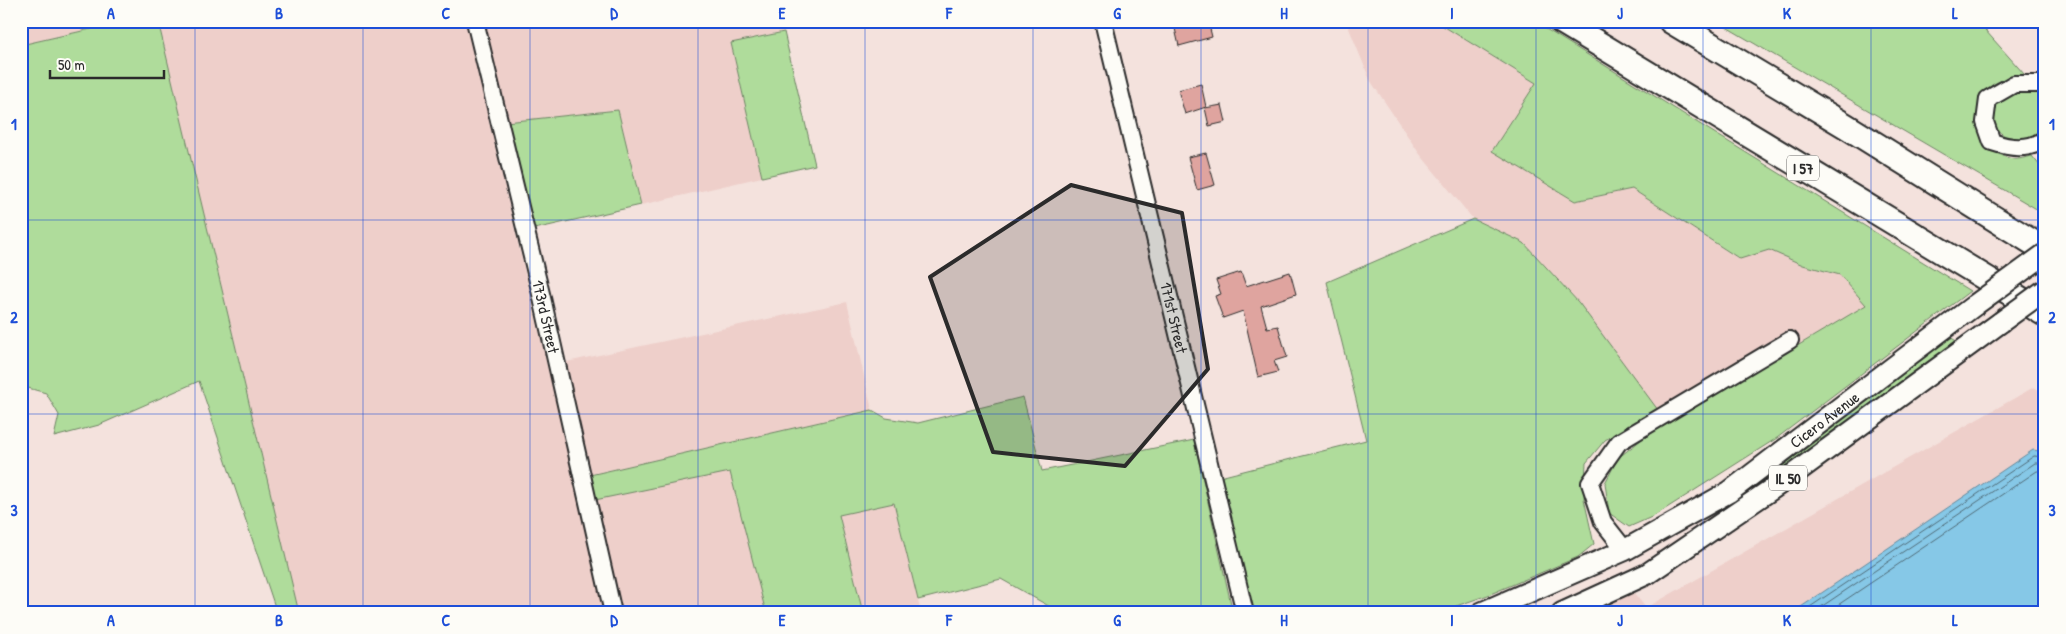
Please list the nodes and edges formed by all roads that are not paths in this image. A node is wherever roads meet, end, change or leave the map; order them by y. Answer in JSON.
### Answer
{"nodes":[{"id":1,"x":475,"y":21,"type":"edge"},
{"id":2,"x":1103,"y":21,"type":"edge"},
{"id":3,"x":1561,"y":21,"type":"edge"},
{"id":4,"x":1670,"y":21,"type":"edge"},
{"id":5,"x":2045,"y":84,"type":"edge"},
{"id":6,"x":2045,"y":139,"type":"edge"},
{"id":7,"x":2045,"y":250,"type":"edge"},
{"id":8,"x":2045,"y":254,"type":"edge"},
{"id":9,"x":2045,"y":290,"type":"edge"},
{"id":10,"x":2045,"y":314,"type":"edge"},
{"id":11,"x":1790,"y":340,"type":"dead end"},
{"id":12,"x":1625,"y":550,"type":"junction"},
{"id":13,"x":613,"y":613,"type":"edge"},
{"id":14,"x":1245,"y":613,"type":"edge"},
{"id":15,"x":1481,"y":613,"type":"edge"},
{"id":16,"x":1562,"y":613,"type":"edge"}],
"edges":[{"from":1,"to":13,"type":"street","name":"173rd Street"},
{"from":2,"to":14,"type":"street","name":"171st Street"},
{"from":3,"to":10,"type":"highway","number":"I 57"},
{"from":4,"to":7,"type":"highway"},
{"from":5,"to":6,"type":"street"},
{"from":8,"to":12,"type":"main road","name":"Cicero Avenue","number":"IL 50","bridge":true},
{"from":9,"to":16,"type":"main road","name":"Cicero Avenue","number":"IL 50","bridge":true},
{"from":11,"to":12,"type":"street"},
{"from":12,"to":15,"type":"main road","name":"Cicero Avenue","number":"IL 50"}]}
